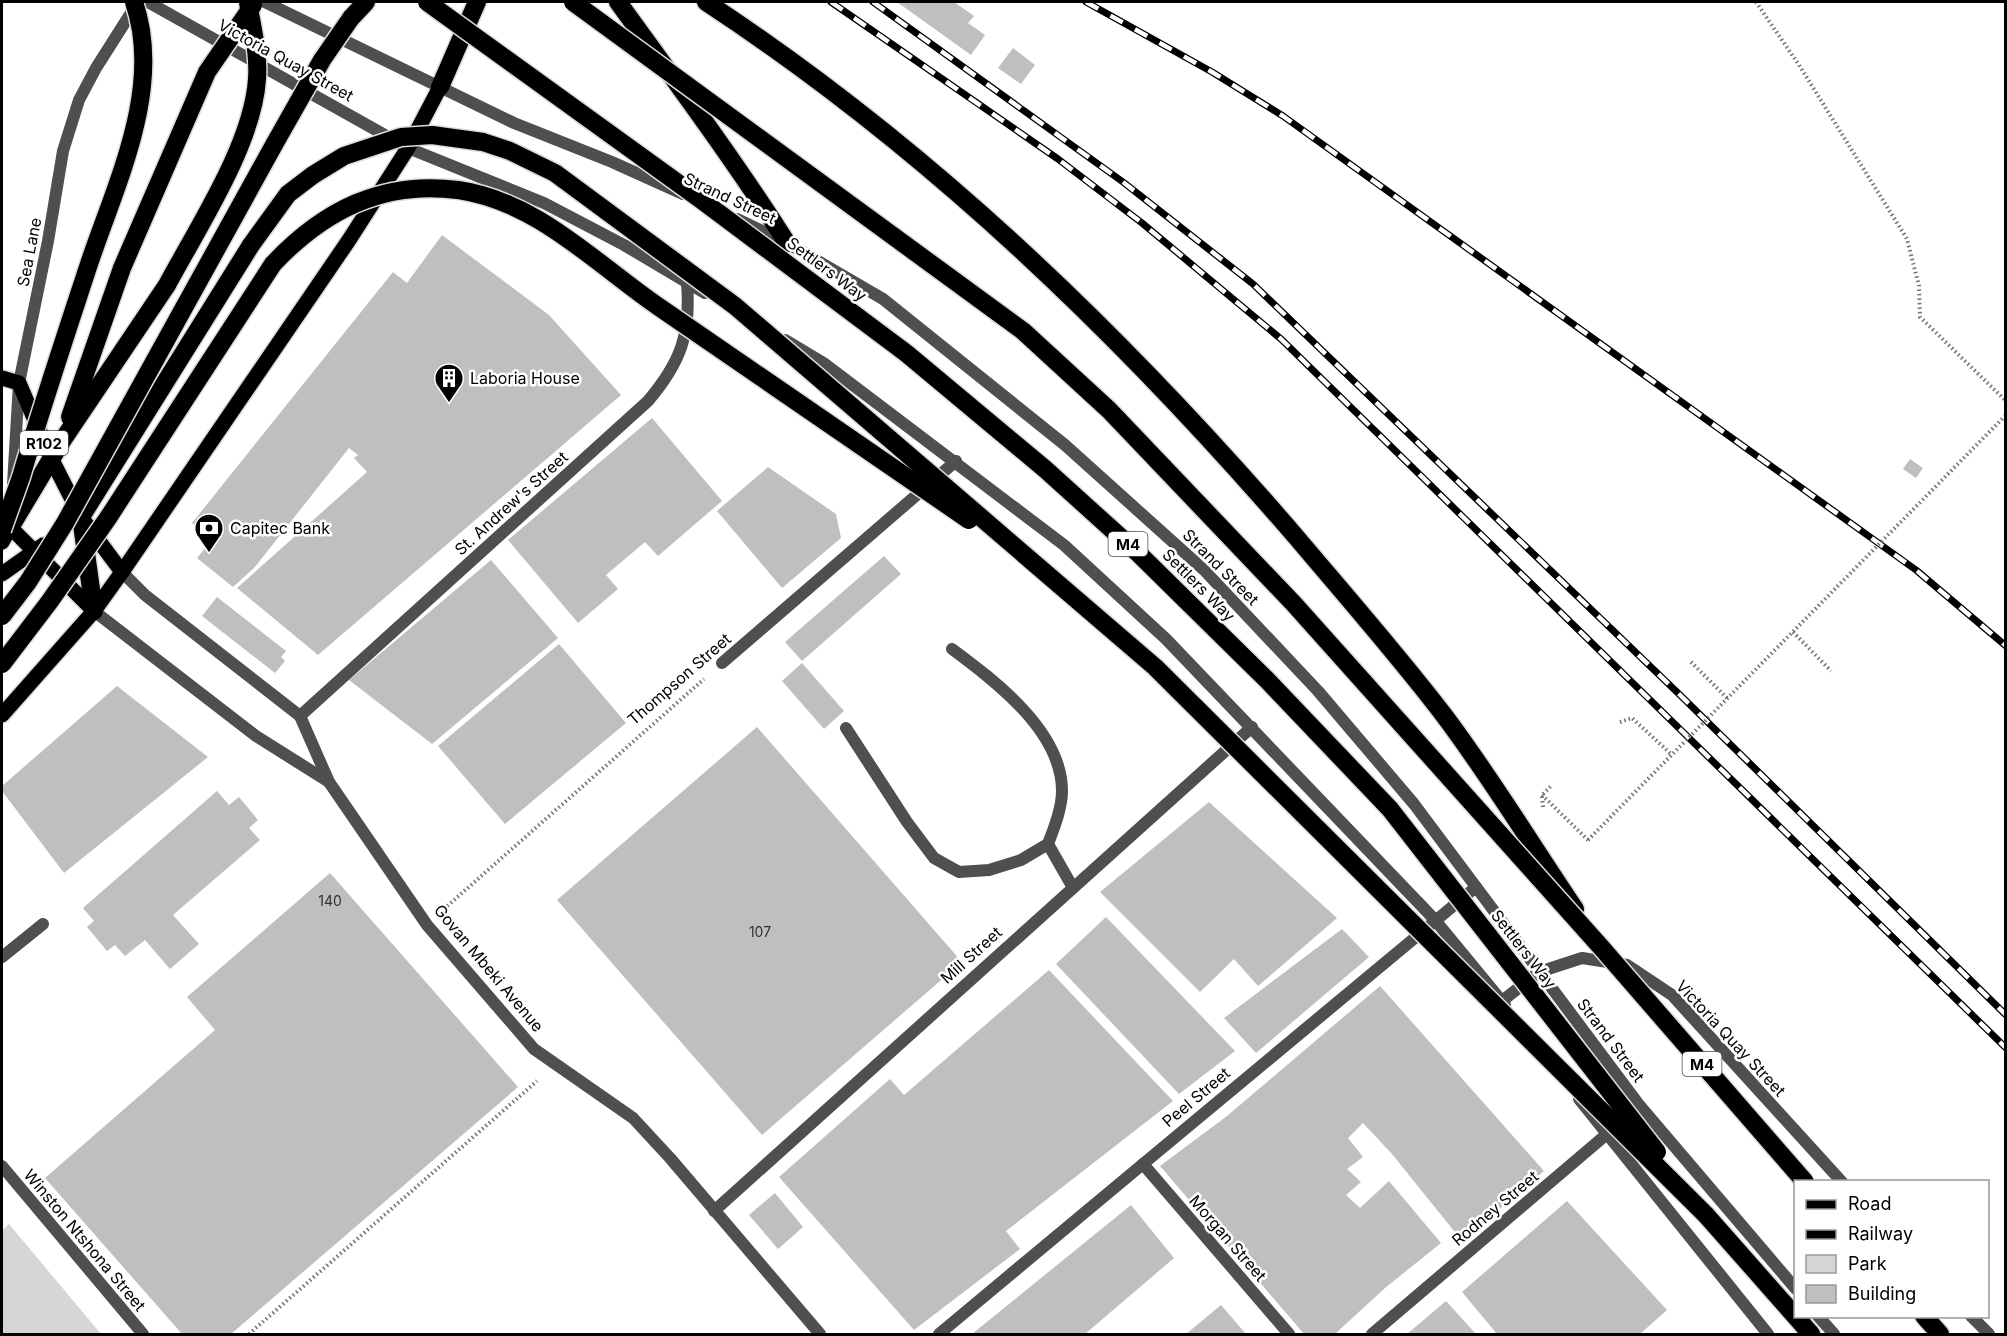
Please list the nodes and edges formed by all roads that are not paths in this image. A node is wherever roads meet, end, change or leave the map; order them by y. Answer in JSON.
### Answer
{"nodes":[{"id":1,"x":136,"y":2,"type":"edge"},
{"id":2,"x":148,"y":2,"type":"edge"},
{"id":3,"x":248,"y":2,"type":"edge"},
{"id":4,"x":256,"y":2,"type":"edge"},
{"id":5,"x":265,"y":2,"type":"edge"},
{"id":6,"x":366,"y":2,"type":"edge"},
{"id":7,"x":426,"y":2,"type":"edge"},
{"id":8,"x":477,"y":2,"type":"edge"},
{"id":9,"x":573,"y":2,"type":"edge"},
{"id":10,"x":618,"y":2,"type":"edge"},
{"id":11,"x":706,"y":2,"type":"edge"},
{"id":12,"x":440,"y":87,"type":"junction"},
{"id":13,"x":408,"y":148,"type":"junction"},
{"id":14,"x":787,"y":243,"type":"junction"},
{"id":15,"x":687,"y":283,"type":"junction"},
{"id":16,"x":2,"y":378,"type":"edge"},
{"id":17,"x":19,"y":383,"type":"junction"},
{"id":18,"x":62,"y":441,"type":"junction"},
{"id":19,"x":52,"y":460,"type":"junction"},
{"id":20,"x":956,"y":461,"type":"junction"},
{"id":21,"x":81,"y":517,"type":"junction"},
{"id":22,"x":5,"y":525,"type":"edge"},
{"id":23,"x":2,"y":542,"type":"edge"},
{"id":24,"x":35,"y":550,"type":"junction"},
{"id":25,"x":1046,"y":572,"type":"junction"},
{"id":26,"x":122,"y":573,"type":"junction"},
{"id":27,"x":2,"y":574,"type":"edge"},
{"id":28,"x":94,"y":611,"type":"junction"},
{"id":29,"x":2,"y":616,"type":"edge"},
{"id":30,"x":952,"y":649,"type":"dead end"},
{"id":31,"x":722,"y":663,"type":"road end"},
{"id":32,"x":2,"y":664,"type":"edge"},
{"id":33,"x":2,"y":715,"type":"edge"},
{"id":34,"x":300,"y":716,"type":"junction"},
{"id":35,"x":1252,"y":727,"type":"junction"},
{"id":36,"x":846,"y":728,"type":"dead end"},
{"id":37,"x":329,"y":782,"type":"junction"},
{"id":38,"x":1048,"y":844,"type":"junction"},
{"id":39,"x":1072,"y":886,"type":"junction"},
{"id":40,"x":1476,"y":887,"type":"junction"},
{"id":41,"x":1435,"y":920,"type":"junction"},
{"id":42,"x":43,"y":924,"type":"dead end"},
{"id":43,"x":1600,"y":946,"type":"junction"},
{"id":44,"x":2,"y":957,"type":"edge"},
{"id":45,"x":1539,"y":972,"type":"junction"},
{"id":46,"x":1502,"y":1001,"type":"junction"},
{"id":47,"x":1640,"y":1106,"type":"junction"},
{"id":48,"x":1607,"y":1134,"type":"junction"},
{"id":49,"x":1143,"y":1164,"type":"junction"},
{"id":50,"x":2,"y":1168,"type":"edge"},
{"id":51,"x":1802,"y":1180,"type":"edge"},
{"id":52,"x":1840,"y":1180,"type":"edge"},
{"id":53,"x":714,"y":1211,"type":"junction"},
{"id":54,"x":1706,"y":1215,"type":"junction"},
{"id":55,"x":1794,"y":1288,"type":"edge"},
{"id":56,"x":1794,"y":1317,"type":"edge"},
{"id":57,"x":1795,"y":1318,"type":"edge"},
{"id":58,"x":1819,"y":1318,"type":"edge"},
{"id":59,"x":1925,"y":1318,"type":"edge"},
{"id":60,"x":1972,"y":1318,"type":"edge"},
{"id":61,"x":143,"y":1335,"type":"edge"},
{"id":62,"x":820,"y":1335,"type":"edge"},
{"id":63,"x":939,"y":1335,"type":"edge"},
{"id":64,"x":1289,"y":1335,"type":"edge"},
{"id":65,"x":1372,"y":1335,"type":"edge"},
{"id":66,"x":1768,"y":1335,"type":"edge"},
{"id":67,"x":1810,"y":1335,"type":"edge"},
{"id":68,"x":1834,"y":1335,"type":"edge"},
{"id":69,"x":1940,"y":1335,"type":"edge"},
{"id":70,"x":1989,"y":1335,"type":"edge"}],
"edges":[{"from":1,"to":17,"type":"street","name":"Sea Lane"},
{"from":1,"to":22,"type":"highway","bridge":true},
{"from":2,"to":13,"type":"street","name":"Victoria Quay Street"},
{"from":3,"to":18,"type":"highway","bridge":true},
{"from":4,"to":18,"type":"highway","bridge":true},
{"from":5,"to":12,"type":"street"},
{"from":6,"to":29,"type":"highway","bridge":true},
{"from":7,"to":54,"type":"highway","name":"Settlers Way","number":"M4","bridge":true},
{"from":8,"to":12,"type":"highway"},
{"from":9,"to":43,"type":"highway","number":"M4","bridge":true},
{"from":10,"to":14,"type":"highway"},
{"from":11,"to":43,"type":"highway","bridge":true},
{"from":12,"to":13,"type":"main road"},
{"from":12,"to":14,"type":"street","name":"Strand Street"},
{"from":13,"to":15,"type":"street"},
{"from":13,"to":26,"type":"main road"},
{"from":14,"to":40,"type":"street","name":"Strand Street"},
{"from":15,"to":20,"type":"street"},
{"from":15,"to":34,"type":"street","name":"St. Andrew's Street"},
{"from":16,"to":17,"type":"main road"},
{"from":17,"to":19,"type":"main road","name":"Govan Mbeki Avenue","number":"R102"},
{"from":17,"to":22,"type":"street","name":"Sea Lane"},
{"from":18,"to":19,"type":"highway"},
{"from":19,"to":21,"type":"main road","name":"Govan Mbeki Avenue","number":"R102"},
{"from":19,"to":22,"type":"highway"},
{"from":20,"to":31,"type":"street","name":"Thompson Street"},
{"from":20,"to":35,"type":"street"},
{"from":21,"to":24,"type":"main road"},
{"from":21,"to":25,"type":"highway","bridge":true},
{"from":21,"to":26,"type":"main road","name":"Govan Mbeki Avenue","number":"R102"},
{"from":21,"to":28,"type":"highway"},
{"from":22,"to":23,"type":"main road"},
{"from":22,"to":24,"type":"main road","name":"Govan Mbeki Avenue"},
{"from":24,"to":27,"type":"main road"},
{"from":24,"to":28,"type":"main road","name":"Govan Mbeki Avenue"},
{"from":25,"to":32,"type":"highway","bridge":true},
{"from":25,"to":54,"type":"highway","bridge":true},
{"from":26,"to":28,"type":"main road"},
{"from":26,"to":34,"type":"street","name":"Govan Mbeki Avenue"},
{"from":28,"to":33,"type":"main road"},
{"from":28,"to":37,"type":"street","name":"Govan Mbeki Avenue"},
{"from":30,"to":38,"type":"street"},
{"from":34,"to":37,"type":"street","name":"Govan Mbeki Avenue"},
{"from":35,"to":39,"type":"street","name":"Mill Street"},
{"from":35,"to":41,"type":"street"},
{"from":36,"to":38,"type":"street"},
{"from":37,"to":53,"type":"street","name":"Govan Mbeki Avenue"},
{"from":38,"to":39,"type":"street"},
{"from":39,"to":53,"type":"street","name":"Mill Street"},
{"from":40,"to":41,"type":"street","name":"Peel Street"},
{"from":40,"to":45,"type":"street","name":"Strand Street"},
{"from":41,"to":46,"type":"street"},
{"from":41,"to":49,"type":"street","name":"Peel Street"},
{"from":42,"to":44,"type":"street"},
{"from":43,"to":51,"type":"highway","number":"M4","bridge":true},
{"from":45,"to":46,"type":"street","name":"Victoria Quay Street"},
{"from":45,"to":47,"type":"street","name":"Strand Street"},
{"from":45,"to":52,"type":"street","name":"Victoria Quay Street"},
{"from":46,"to":48,"type":"street"},
{"from":47,"to":48,"type":"street","name":"Rodney Street"},
{"from":47,"to":55,"type":"street","name":"Strand Street"},
{"from":48,"to":65,"type":"street","name":"Rodney Street"},
{"from":48,"to":66,"type":"street"},
{"from":49,"to":63,"type":"street","name":"Peel Street"},
{"from":49,"to":64,"type":"street","name":"Morgan Street"},
{"from":50,"to":61,"type":"street","name":"Winston Ntshona Street"},
{"from":53,"to":62,"type":"street","name":"Govan Mbeki Avenue"},
{"from":54,"to":56,"type":"highway","name":"Settlers Way","number":"M4"},
{"from":57,"to":67,"type":"highway","name":"Settlers Way","number":"M4"},
{"from":58,"to":68,"type":"street"},
{"from":59,"to":69,"type":"highway"},
{"from":60,"to":70,"type":"street"}]}
